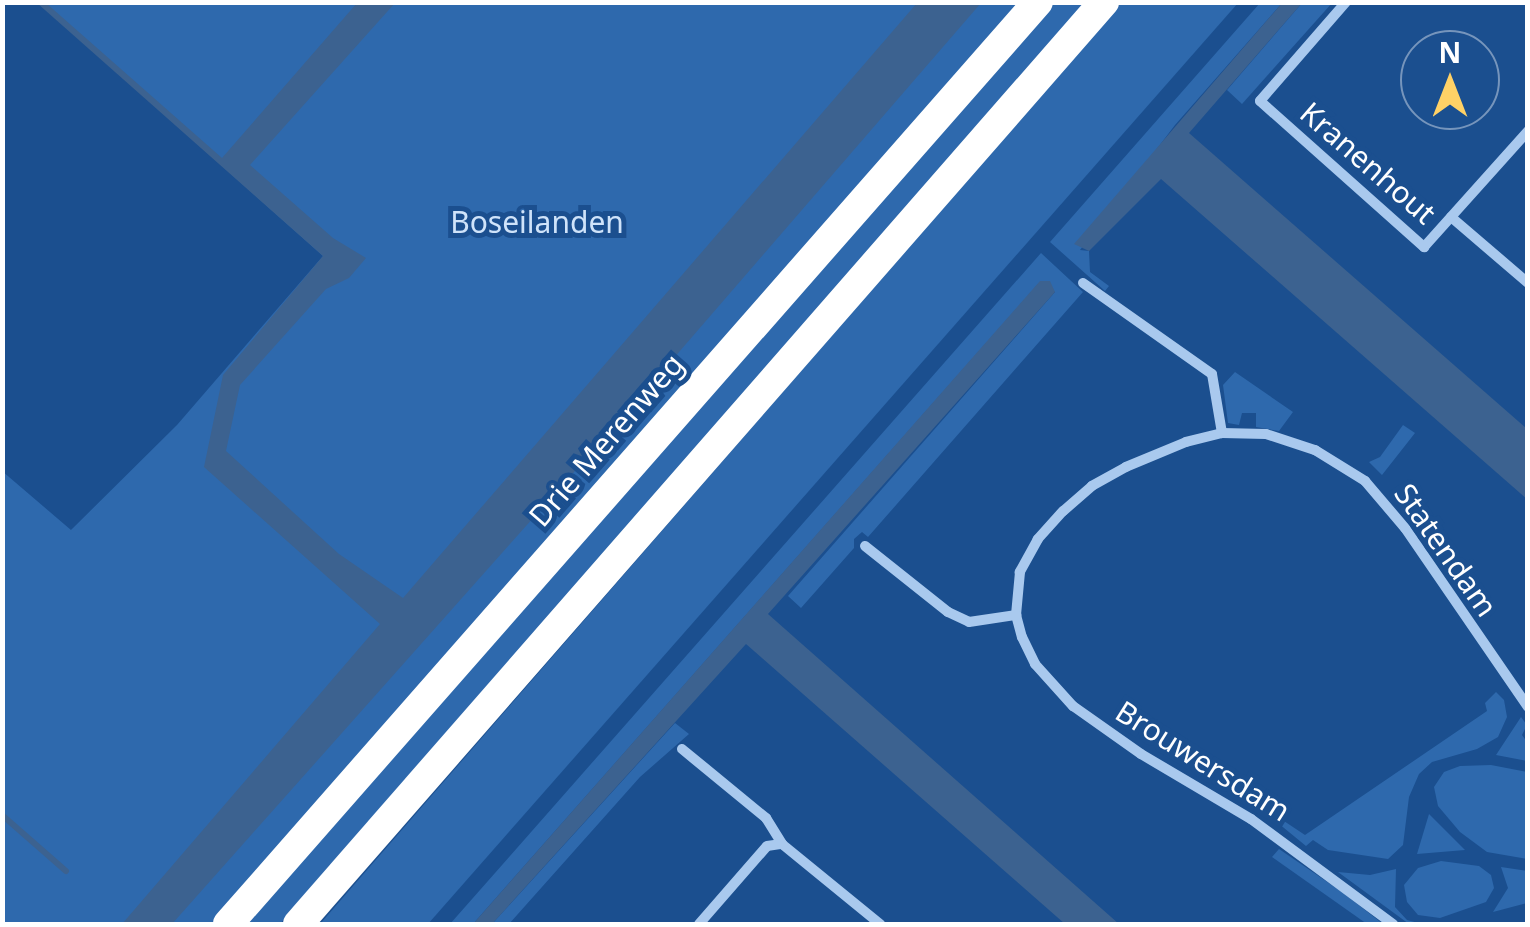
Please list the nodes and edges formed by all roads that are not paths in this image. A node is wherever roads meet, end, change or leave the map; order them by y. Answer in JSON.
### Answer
{"nodes":[{"id":1,"x":1038,"y":2,"type":"edge"},
{"id":2,"x":1104,"y":2,"type":"edge"},
{"id":3,"x":1346,"y":2,"type":"edge"},
{"id":4,"x":1528,"y":132,"type":"edge"},
{"id":5,"x":1517,"y":144,"type":"junction"},
{"id":6,"x":1528,"y":153,"type":"edge"},
{"id":7,"x":1451,"y":216,"type":"junction"},
{"id":8,"x":1083,"y":282,"type":"dead end"},
{"id":9,"x":1528,"y":283,"type":"edge"},
{"id":10,"x":1222,"y":433,"type":"junction"},
{"id":11,"x":865,"y":546,"type":"dead end"},
{"id":12,"x":1016,"y":615,"type":"junction"},
{"id":13,"x":1528,"y":707,"type":"edge"},
{"id":14,"x":682,"y":749,"type":"dead end"},
{"id":15,"x":782,"y":844,"type":"junction"},
{"id":16,"x":228,"y":924,"type":"edge"},
{"id":17,"x":298,"y":924,"type":"edge"},
{"id":18,"x":699,"y":924,"type":"edge"},
{"id":19,"x":880,"y":924,"type":"edge"},
{"id":20,"x":1393,"y":924,"type":"edge"}],
"edges":[{"from":1,"to":16,"type":"highway","name":"Drie Merenweg"},
{"from":2,"to":17,"type":"highway"},
{"from":3,"to":7,"type":"street","name":"Kranenhout"},
{"from":4,"to":5,"type":"street","name":"Kranenhout"},
{"from":5,"to":6,"type":"street"},
{"from":5,"to":7,"type":"street","name":"Kranenhout"},
{"from":7,"to":9,"type":"street"},
{"from":8,"to":10,"type":"street"},
{"from":10,"to":12,"type":"street"},
{"from":10,"to":13,"type":"street","name":"Statendam"},
{"from":11,"to":12,"type":"street"},
{"from":12,"to":20,"type":"street","name":"Brouwersdam"},
{"from":14,"to":15,"type":"street"},
{"from":15,"to":18,"type":"street"},
{"from":15,"to":19,"type":"street"}]}
